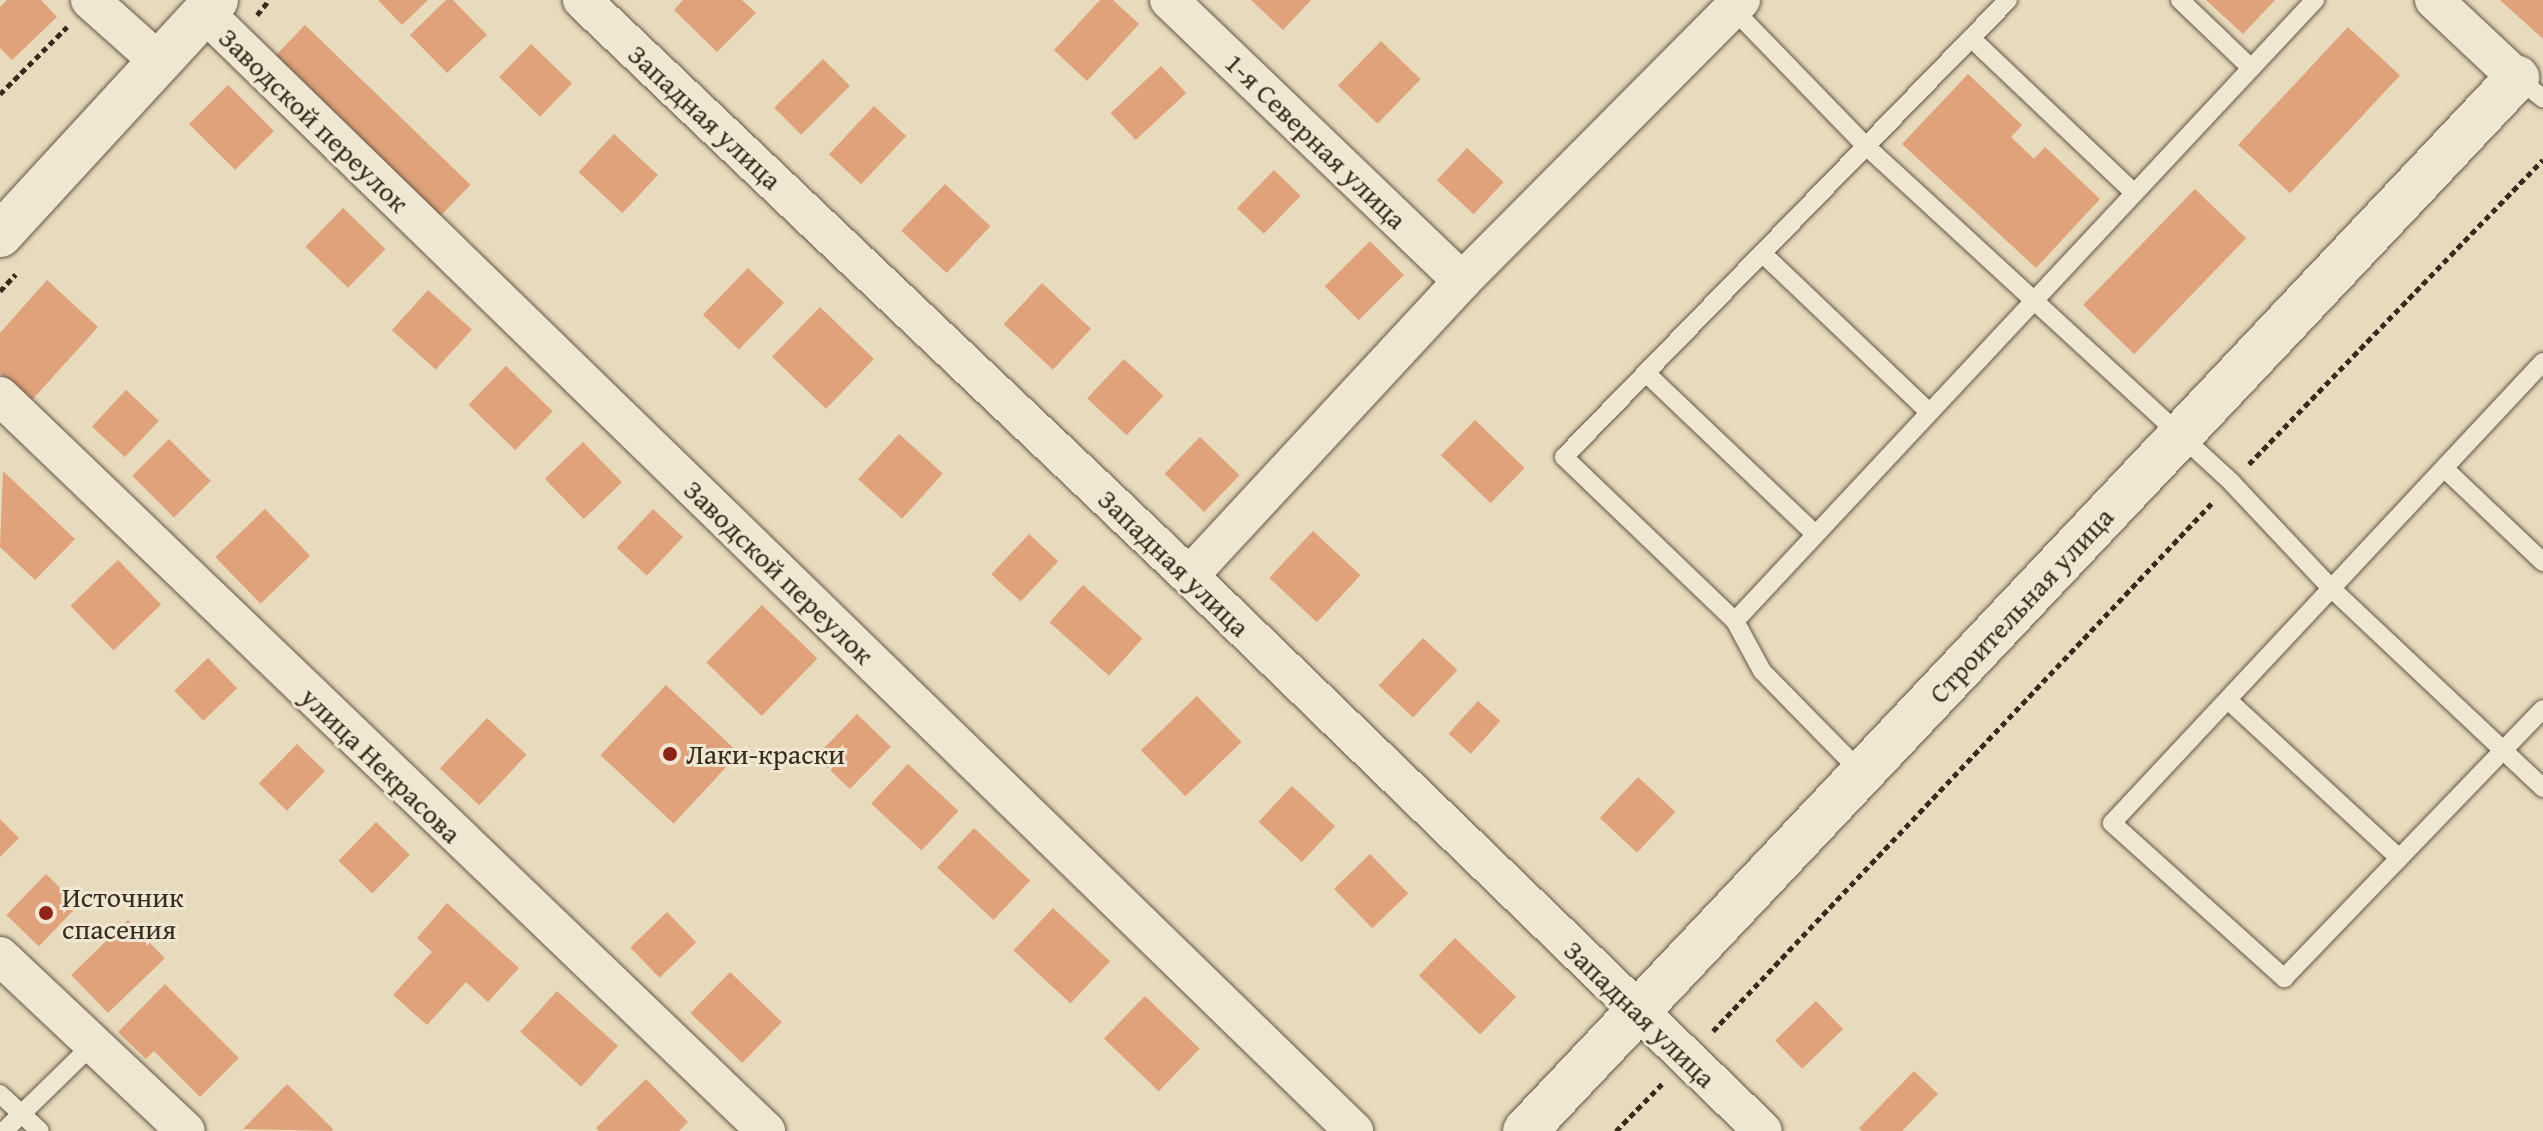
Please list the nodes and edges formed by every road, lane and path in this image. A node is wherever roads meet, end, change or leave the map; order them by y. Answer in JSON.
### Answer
{"nodes":[{"id":1,"x":582,"y":0,"type":"edge"},
{"id":2,"x":1169,"y":0,"type":"edge"},
{"id":3,"x":2008,"y":0,"type":"edge"},
{"id":4,"x":2180,"y":0,"type":"edge"},
{"id":5,"x":2315,"y":0,"type":"edge"},
{"id":6,"x":2434,"y":0,"type":"edge"},
{"id":7,"x":91,"y":1,"type":"edge"},
{"id":8,"x":1738,"y":5,"type":"edge"},
{"id":9,"x":210,"y":6,"type":"edge"},
{"id":10,"x":1971,"y":38,"type":"junction"},
{"id":11,"x":157,"y":60,"type":"junction"},
{"id":12,"x":2249,"y":66,"type":"junction"},
{"id":13,"x":2530,"y":88,"type":"edge"},
{"id":14,"x":0,"y":94,"type":"edge"},
{"id":15,"x":1866,"y":146,"type":"junction"},
{"id":16,"x":2543,"y":160,"type":"edge"},
{"id":17,"x":2133,"y":192,"type":"junction"},
{"id":18,"x":0,"y":235,"type":"edge"},
{"id":19,"x":1762,"y":253,"type":"junction"},
{"id":20,"x":1462,"y":281,"type":"junction"},
{"id":21,"x":2031,"y":302,"type":"junction"},
{"id":22,"x":2543,"y":362,"type":"edge"},
{"id":23,"x":1646,"y":373,"type":"junction"},
{"id":24,"x":0,"y":396,"type":"edge"},
{"id":25,"x":1929,"y":412,"type":"junction"},
{"id":26,"x":2178,"y":438,"type":"junction"},
{"id":27,"x":2445,"y":469,"type":"junction"},
{"id":28,"x":2232,"y":483,"type":"junction"},
{"id":29,"x":1815,"y":534,"type":"junction"},
{"id":30,"x":2543,"y":562,"type":"edge"},
{"id":31,"x":1189,"y":576,"type":"junction"},
{"id":32,"x":2332,"y":589,"type":"junction"},
{"id":33,"x":1735,"y":621,"type":"junction"},
{"id":34,"x":2228,"y":700,"type":"junction"},
{"id":35,"x":2543,"y":709,"type":"edge"},
{"id":36,"x":2504,"y":750,"type":"junction"},
{"id":37,"x":1863,"y":774,"type":"junction"},
{"id":38,"x":2543,"y":788,"type":"edge"},
{"id":39,"x":2399,"y":858,"type":"junction"},
{"id":40,"x":0,"y":956,"type":"edge"},
{"id":41,"x":1638,"y":1013,"type":"junction"},
{"id":42,"x":93,"y":1044,"type":"junction"},
{"id":43,"x":1685,"y":1060,"type":"junction"},
{"id":44,"x":0,"y":1094,"type":"edge"},
{"id":45,"x":21,"y":1114,"type":"junction"},
{"id":46,"x":4,"y":1131,"type":"edge"},
{"id":47,"x":40,"y":1131,"type":"edge"},
{"id":48,"x":186,"y":1131,"type":"edge"},
{"id":49,"x":766,"y":1131,"type":"edge"},
{"id":50,"x":1354,"y":1131,"type":"edge"},
{"id":51,"x":1525,"y":1131,"type":"edge"},
{"id":52,"x":1616,"y":1131,"type":"edge"},
{"id":53,"x":1763,"y":1131,"type":"edge"}],
"edges":[{"from":1,"to":31,"type":"street","name":"Западная улица"},
{"from":2,"to":20,"type":"street","name":"1-я Северная улица"},
{"from":3,"to":10,"type":"lane"},
{"from":4,"to":12,"type":"lane"},
{"from":5,"to":12,"type":"lane"},
{"from":6,"to":13,"type":"street"},
{"from":7,"to":11,"type":"street"},
{"from":7,"to":14,"type":"path"},
{"from":8,"to":15,"type":"lane"},
{"from":8,"to":20,"type":"street"},
{"from":9,"to":11,"type":"street"},
{"from":9,"to":50,"type":"street","name":"Заводской переулок"},
{"from":10,"to":15,"type":"lane"},
{"from":10,"to":17,"type":"lane"},
{"from":11,"to":18,"type":"street"},
{"from":12,"to":17,"type":"lane"},
{"from":13,"to":26,"type":"street","name":"Строительная улица"},
{"from":15,"to":19,"type":"lane"},
{"from":15,"to":21,"type":"lane"},
{"from":16,"to":28,"type":"path"},
{"from":17,"to":21,"type":"lane"},
{"from":19,"to":23,"type":"lane"},
{"from":19,"to":25,"type":"lane"},
{"from":20,"to":31,"type":"street"},
{"from":21,"to":25,"type":"lane"},
{"from":21,"to":26,"type":"lane"},
{"from":22,"to":27,"type":"lane"},
{"from":23,"to":29,"type":"lane"},
{"from":23,"to":33,"type":"lane"},
{"from":24,"to":49,"type":"street","name":"улица Некрасова"},
{"from":25,"to":29,"type":"lane"},
{"from":26,"to":28,"type":"lane"},
{"from":26,"to":37,"type":"street","name":"Строительная улица"},
{"from":27,"to":30,"type":"lane"},
{"from":27,"to":32,"type":"lane"},
{"from":28,"to":32,"type":"lane"},
{"from":28,"to":43,"type":"path"},
{"from":29,"to":33,"type":"lane"},
{"from":31,"to":41,"type":"street","name":"Западная улица"},
{"from":32,"to":34,"type":"lane"},
{"from":32,"to":36,"type":"lane"},
{"from":33,"to":37,"type":"lane"},
{"from":34,"to":39,"type":"lane"},
{"from":34,"to":39,"type":"lane"},
{"from":35,"to":36,"type":"lane"},
{"from":36,"to":38,"type":"lane"},
{"from":36,"to":39,"type":"lane"},
{"from":37,"to":41,"type":"street","name":"Строительная улица"},
{"from":40,"to":42,"type":"street"},
{"from":41,"to":43,"type":"street","name":"Западная улица"},
{"from":41,"to":51,"type":"street","name":"Строительная улица"},
{"from":42,"to":45,"type":"lane"},
{"from":42,"to":48,"type":"street"},
{"from":43,"to":52,"type":"path"},
{"from":43,"to":53,"type":"street","name":"Западная улица"},
{"from":44,"to":45,"type":"lane"},
{"from":45,"to":46,"type":"lane"},
{"from":45,"to":47,"type":"lane"}]}
